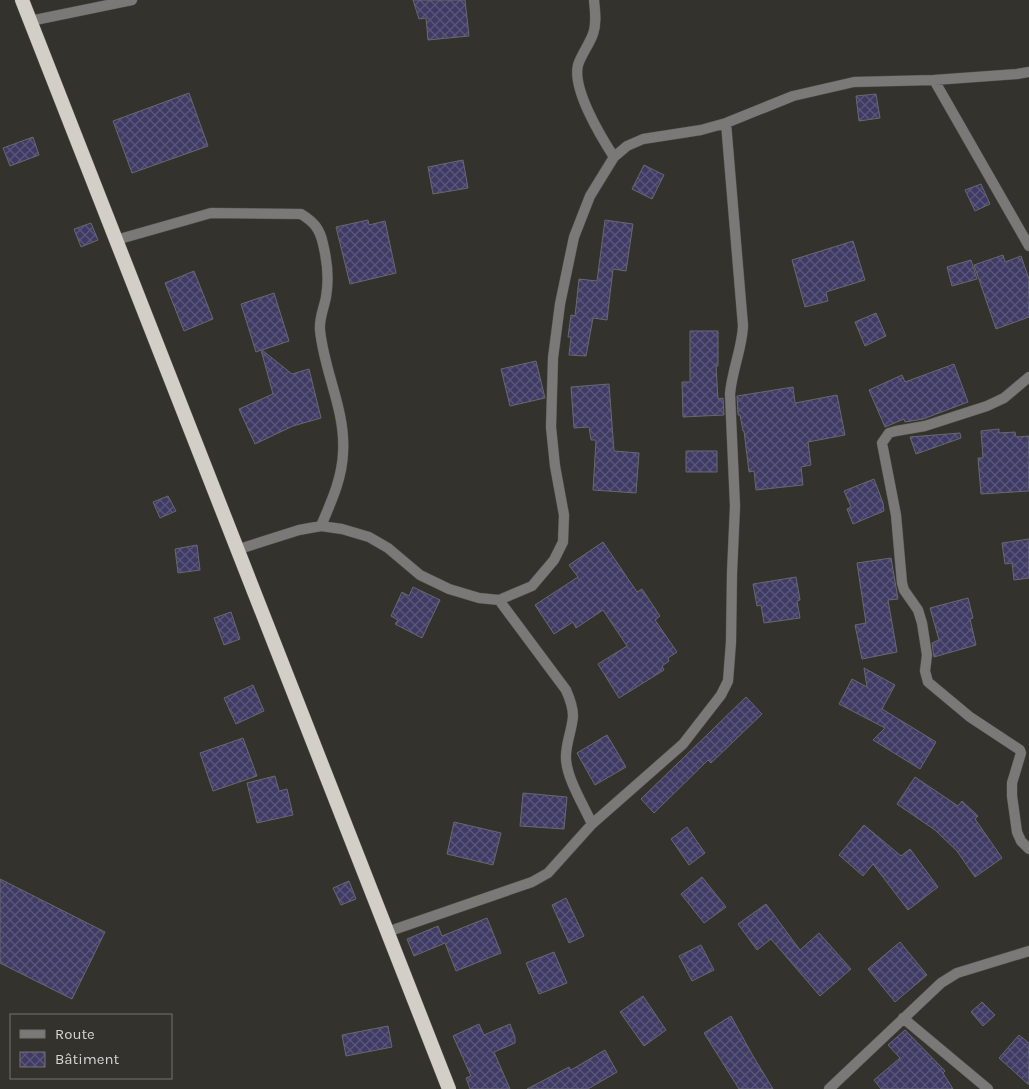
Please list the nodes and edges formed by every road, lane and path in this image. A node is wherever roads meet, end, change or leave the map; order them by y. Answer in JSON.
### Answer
{"nodes":[{"id":1,"x":22,"y":0,"type":"edge"},
{"id":2,"x":132,"y":0,"type":"edge"},
{"id":3,"x":594,"y":0,"type":"edge"},
{"id":4,"x":30,"y":21,"type":"junction"},
{"id":5,"x":1029,"y":72,"type":"edge"},
{"id":6,"x":934,"y":80,"type":"junction"},
{"id":7,"x":726,"y":123,"type":"junction"},
{"id":8,"x":614,"y":156,"type":"junction"},
{"id":9,"x":116,"y":240,"type":"junction"},
{"id":10,"x":1029,"y":246,"type":"edge"},
{"id":11,"x":1029,"y":377,"type":"edge"},
{"id":12,"x":322,"y":526,"type":"junction"},
{"id":13,"x":236,"y":550,"type":"junction"},
{"id":14,"x":499,"y":600,"type":"junction"},
{"id":15,"x":592,"y":824,"type":"junction"},
{"id":16,"x":1027,"y":843,"type":"edge"},
{"id":17,"x":387,"y":932,"type":"junction"},
{"id":18,"x":1029,"y":951,"type":"edge"},
{"id":19,"x":903,"y":1018,"type":"junction"},
{"id":20,"x":449,"y":1089,"type":"edge"},
{"id":21,"x":829,"y":1089,"type":"edge"},
{"id":22,"x":988,"y":1089,"type":"edge"}],
"edges":[{"from":1,"to":4,"type":"highway"},
{"from":2,"to":4,"type":"street"},
{"from":3,"to":8,"type":"street"},
{"from":4,"to":9,"type":"highway"},
{"from":5,"to":6,"type":"street"},
{"from":6,"to":7,"type":"street"},
{"from":6,"to":10,"type":"street"},
{"from":7,"to":8,"type":"street"},
{"from":7,"to":15,"type":"street"},
{"from":8,"to":14,"type":"street"},
{"from":9,"to":12,"type":"street"},
{"from":9,"to":13,"type":"highway"},
{"from":11,"to":16,"type":"street"},
{"from":12,"to":13,"type":"street"},
{"from":12,"to":14,"type":"street"},
{"from":13,"to":17,"type":"highway"},
{"from":14,"to":15,"type":"street"},
{"from":15,"to":17,"type":"street"},
{"from":17,"to":20,"type":"highway"},
{"from":18,"to":19,"type":"street"},
{"from":19,"to":21,"type":"street"},
{"from":19,"to":22,"type":"street"}]}
